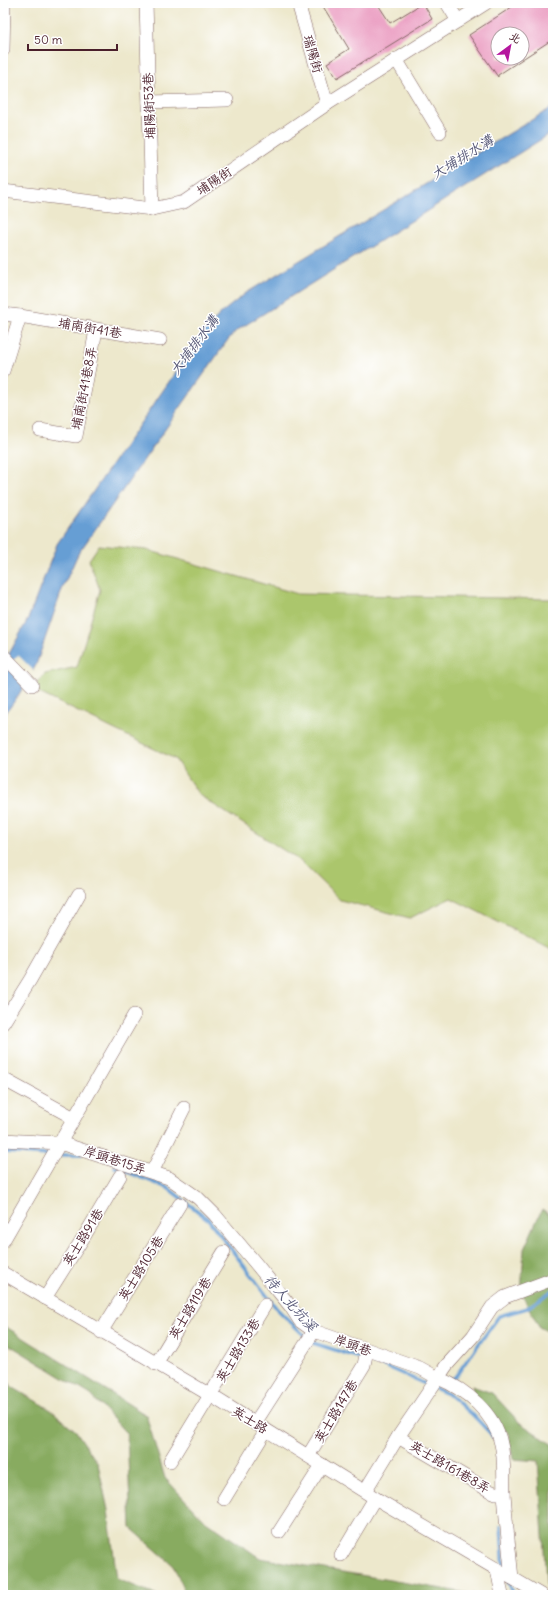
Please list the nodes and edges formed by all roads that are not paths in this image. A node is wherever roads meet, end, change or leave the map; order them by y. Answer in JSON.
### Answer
{"nodes":[{"id":1,"x":4,"y":3,"type":"edge"},
{"id":2,"x":146,"y":3,"type":"edge"},
{"id":3,"x":298,"y":3,"type":"edge"},
{"id":4,"x":447,"y":3,"type":"edge"},
{"id":5,"x":486,"y":3,"type":"edge"},
{"id":6,"x":458,"y":21,"type":"junction"},
{"id":7,"x":3,"y":50,"type":"edge"},
{"id":8,"x":396,"y":59,"type":"junction"},
{"id":9,"x":227,"y":100,"type":"dead end"},
{"id":10,"x":149,"y":102,"type":"junction"},
{"id":11,"x":327,"y":104,"type":"junction"},
{"id":12,"x":440,"y":132,"type":"dead end"},
{"id":13,"x":3,"y":191,"type":"edge"},
{"id":14,"x":152,"y":209,"type":"junction"},
{"id":15,"x":3,"y":314,"type":"edge"},
{"id":16,"x":20,"y":316,"type":"junction"},
{"id":17,"x":96,"y":330,"type":"junction"},
{"id":18,"x":160,"y":340,"type":"dead end"},
{"id":19,"x":3,"y":371,"type":"edge"},
{"id":20,"x":40,"y":430,"type":"dead end"},
{"id":21,"x":3,"y":655,"type":"edge"},
{"id":22,"x":32,"y":685,"type":"dead end"},
{"id":23,"x":79,"y":894,"type":"dead end"},
{"id":24,"x":134,"y":1015,"type":"dead end"},
{"id":25,"x":3,"y":1022,"type":"edge"},
{"id":26,"x":3,"y":1079,"type":"edge"},
{"id":27,"x":184,"y":1108,"type":"dead end"},
{"id":28,"x":74,"y":1118,"type":"junction"},
{"id":29,"x":3,"y":1140,"type":"edge"},
{"id":30,"x":60,"y":1143,"type":"junction"},
{"id":31,"x":152,"y":1172,"type":"junction"},
{"id":32,"x":120,"y":1176,"type":"dead end"},
{"id":33,"x":180,"y":1204,"type":"dead end"},
{"id":34,"x":3,"y":1241,"type":"edge"},
{"id":35,"x":224,"y":1252,"type":"dead end"},
{"id":36,"x":3,"y":1273,"type":"edge"},
{"id":37,"x":553,"y":1279,"type":"edge"},
{"id":38,"x":45,"y":1298,"type":"junction"},
{"id":39,"x":265,"y":1305,"type":"dead end"},
{"id":40,"x":314,"y":1331,"type":"junction"},
{"id":41,"x":101,"y":1332,"type":"junction"},
{"id":42,"x":367,"y":1350,"type":"junction"},
{"id":43,"x":156,"y":1364,"type":"junction"},
{"id":44,"x":438,"y":1378,"type":"junction"},
{"id":45,"x":210,"y":1395,"type":"junction"},
{"id":46,"x":255,"y":1423,"type":"junction"},
{"id":47,"x":266,"y":1430,"type":"junction"},
{"id":48,"x":398,"y":1437,"type":"junction"},
{"id":49,"x":308,"y":1456,"type":"junction"},
{"id":50,"x":170,"y":1461,"type":"dead end"},
{"id":51,"x":322,"y":1465,"type":"junction"},
{"id":52,"x":499,"y":1493,"type":"junction"},
{"id":53,"x":370,"y":1495,"type":"junction"},
{"id":54,"x":224,"y":1499,"type":"dead end"},
{"id":55,"x":279,"y":1532,"type":"dead end"},
{"id":56,"x":341,"y":1555,"type":"dead end"},
{"id":57,"x":497,"y":1569,"type":"junction"},
{"id":58,"x":512,"y":1578,"type":"junction"},
{"id":59,"x":502,"y":1595,"type":"edge"},
{"id":60,"x":541,"y":1595,"type":"edge"}],
"edges":[{"from":1,"to":7,"type":"street"},
{"from":2,"to":10,"type":"street","name":"埔陽街53巷"},
{"from":3,"to":11,"type":"street","name":"瑞陽街"},
{"from":4,"to":6,"type":"street"},
{"from":5,"to":6,"type":"street","name":"埔陽街"},
{"from":6,"to":8,"type":"street","name":"埔陽街"},
{"from":8,"to":11,"type":"street","name":"埔陽街"},
{"from":8,"to":12,"type":"street"},
{"from":9,"to":10,"type":"street"},
{"from":10,"to":14,"type":"street","name":"埔陽街53巷"},
{"from":11,"to":14,"type":"street","name":"埔陽街"},
{"from":13,"to":14,"type":"street","name":"埔陽街"},
{"from":15,"to":16,"type":"street","name":"埔南街41巷"},
{"from":16,"to":17,"type":"street","name":"埔南街41巷"},
{"from":16,"to":19,"type":"street"},
{"from":17,"to":18,"type":"street","name":"埔南街41巷"},
{"from":17,"to":20,"type":"street","name":"埔南街41巷8弄"},
{"from":21,"to":22,"type":"street"},
{"from":23,"to":25,"type":"street"},
{"from":24,"to":28,"type":"street"},
{"from":26,"to":28,"type":"street"},
{"from":27,"to":31,"type":"street","name":"岸頭巷15弄"},
{"from":28,"to":30,"type":"street"},
{"from":29,"to":30,"type":"street","name":"岸頭巷15弄"},
{"from":30,"to":31,"type":"street","name":"岸頭巷15弄"},
{"from":30,"to":34,"type":"street"},
{"from":31,"to":40,"type":"street","name":"岸頭巷"},
{"from":32,"to":38,"type":"street","name":"英士路91巷"},
{"from":33,"to":41,"type":"street","name":"英士路105巷"},
{"from":35,"to":43,"type":"street","name":"英士路119巷"},
{"from":36,"to":38,"type":"street","name":"英士路"},
{"from":37,"to":44,"type":"street"},
{"from":38,"to":41,"type":"street","name":"英士路"},
{"from":39,"to":45,"type":"street","name":"英士路133巷"},
{"from":40,"to":42,"type":"street","name":"岸頭巷"},
{"from":40,"to":46,"type":"street"},
{"from":41,"to":43,"type":"street","name":"英士路"},
{"from":42,"to":44,"type":"street","name":"岸頭巷"},
{"from":42,"to":49,"type":"street","name":"英士路147巷"},
{"from":43,"to":45,"type":"street","name":"英士路"},
{"from":44,"to":48,"type":"street"},
{"from":44,"to":52,"type":"street","name":"岸頭巷"},
{"from":45,"to":46,"type":"street","name":"英士路"},
{"from":45,"to":50,"type":"street","name":"英士路133巷"},
{"from":46,"to":47,"type":"street","name":"英士路"},
{"from":47,"to":49,"type":"street","name":"英士路"},
{"from":47,"to":54,"type":"street"},
{"from":48,"to":52,"type":"street","name":"英士路161巷8弄"},
{"from":48,"to":53,"type":"street"},
{"from":49,"to":51,"type":"street","name":"英士路"},
{"from":51,"to":53,"type":"street","name":"英士路"},
{"from":51,"to":55,"type":"street"},
{"from":52,"to":58,"type":"street","name":"岸頭巷"},
{"from":53,"to":56,"type":"street"},
{"from":53,"to":57,"type":"street","name":"英士路"},
{"from":57,"to":58,"type":"street"},
{"from":57,"to":59,"type":"street"},
{"from":58,"to":60,"type":"street"}]}
